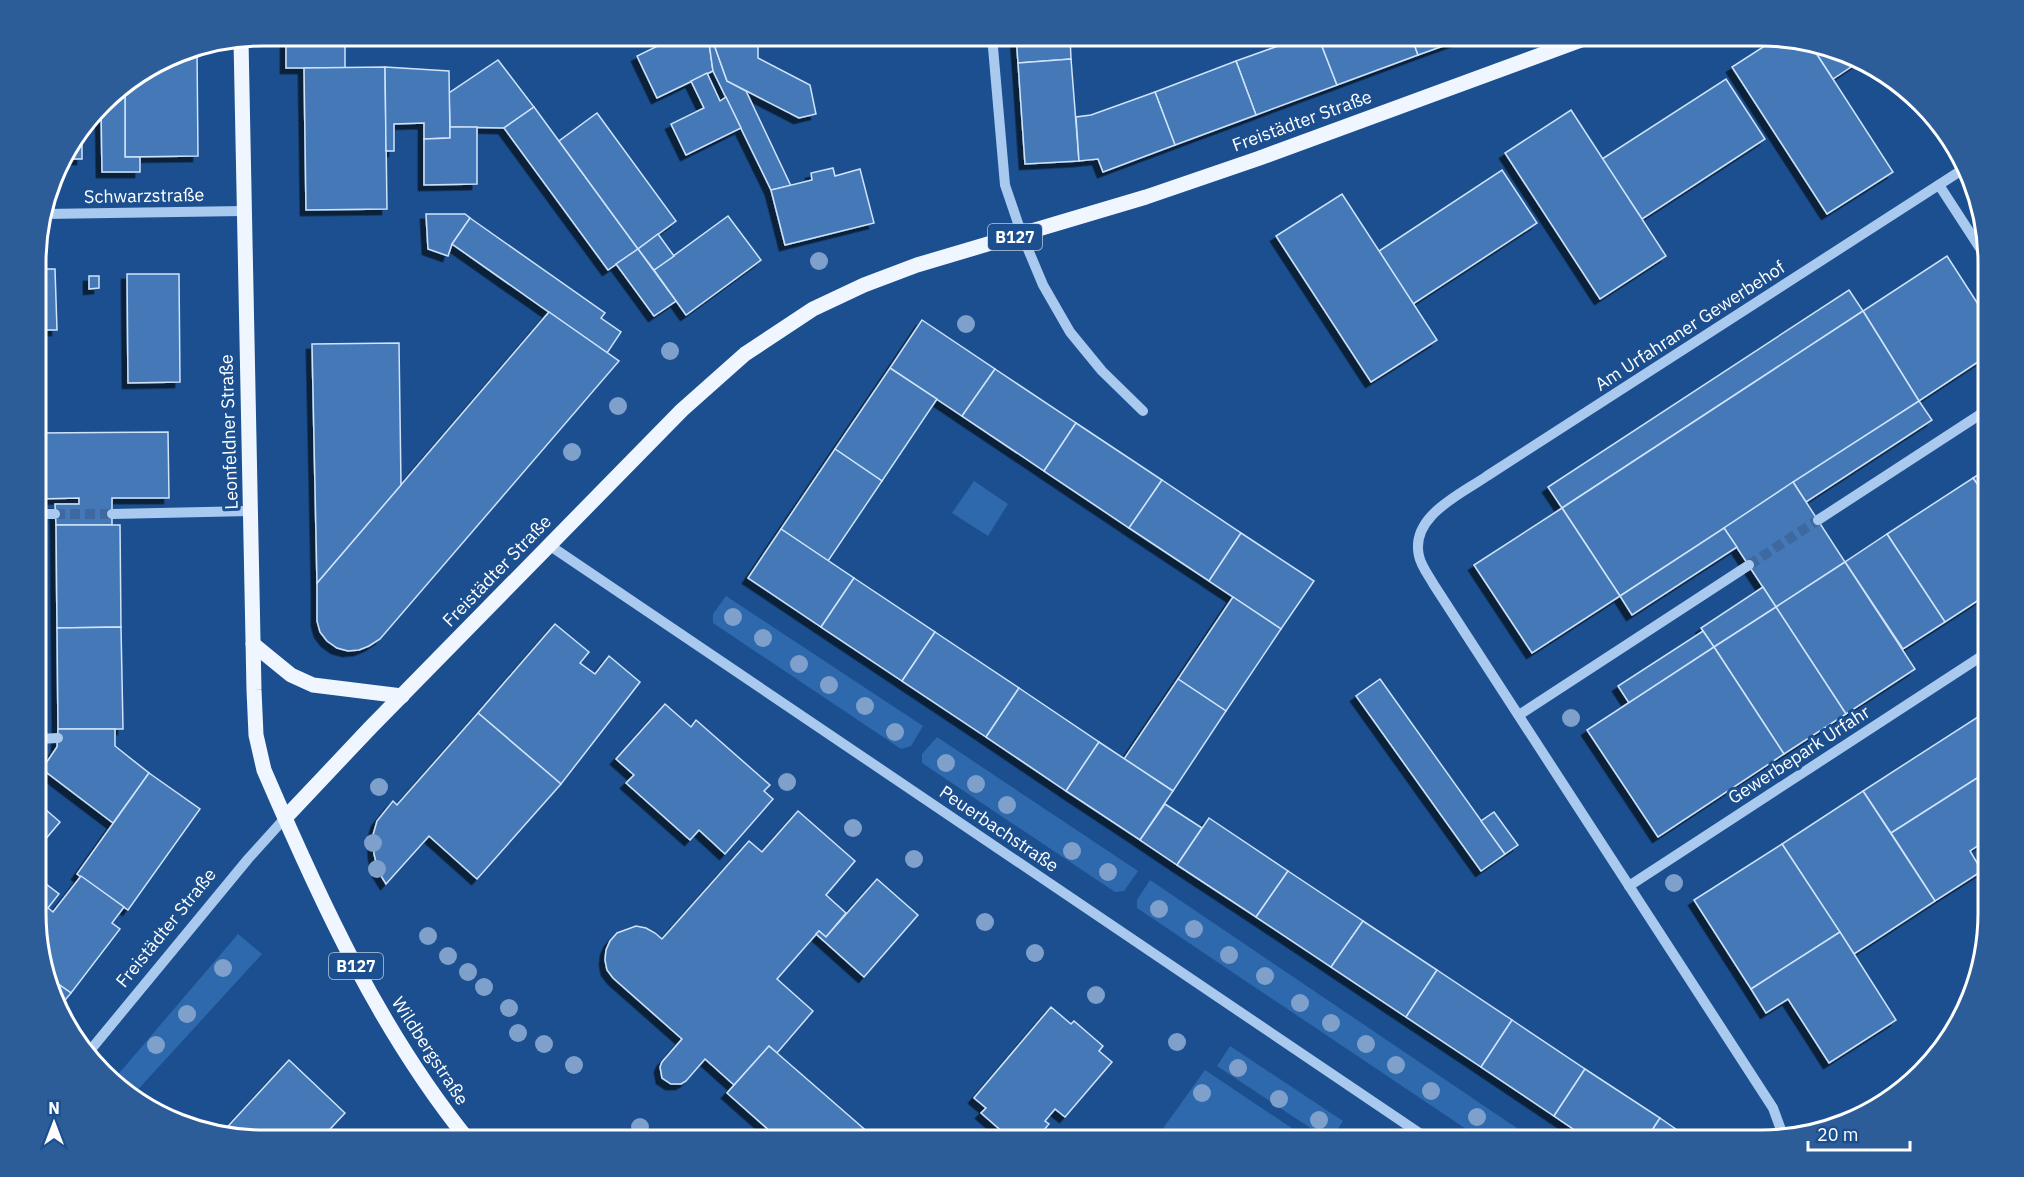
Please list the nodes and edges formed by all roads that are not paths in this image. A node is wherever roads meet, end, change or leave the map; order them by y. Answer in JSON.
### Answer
{"nodes":[{"id":1,"x":993,"y":46,"type":"edge"},
{"id":2,"x":1565,"y":46,"type":"edge"},
{"id":3,"x":241,"y":48,"type":"edge"},
{"id":4,"x":1958,"y":173,"type":"edge"},
{"id":5,"x":1939,"y":185,"type":"junction"},
{"id":6,"x":244,"y":211,"type":"junction"},
{"id":7,"x":53,"y":214,"type":"edge"},
{"id":8,"x":1022,"y":235,"type":"junction"},
{"id":9,"x":1976,"y":242,"type":"edge"},
{"id":10,"x":1143,"y":411,"type":"dead end"},
{"id":11,"x":1978,"y":416,"type":"edge"},
{"id":12,"x":251,"y":511,"type":"junction"},
{"id":13,"x":46,"y":514,"type":"edge"},
{"id":14,"x":56,"y":514,"type":"tunnel mouth"},
{"id":15,"x":112,"y":514,"type":"tunnel mouth"},
{"id":16,"x":1818,"y":520,"type":"tunnel mouth"},
{"id":17,"x":549,"y":545,"type":"junction"},
{"id":18,"x":1749,"y":565,"type":"tunnel mouth"},
{"id":19,"x":253,"y":644,"type":"junction"},
{"id":20,"x":1978,"y":659,"type":"edge"},
{"id":21,"x":402,"y":696,"type":"junction"},
{"id":22,"x":1519,"y":715,"type":"junction"},
{"id":23,"x":58,"y":738,"type":"dead end"},
{"id":24,"x":46,"y":739,"type":"edge"},
{"id":25,"x":285,"y":818,"type":"junction"},
{"id":26,"x":1629,"y":886,"type":"junction"},
{"id":27,"x":92,"y":1048,"type":"edge"},
{"id":28,"x":460,"y":1130,"type":"edge"},
{"id":29,"x":1415,"y":1130,"type":"edge"},
{"id":30,"x":1781,"y":1130,"type":"edge"}],
"edges":[{"from":1,"to":8,"type":"street"},
{"from":2,"to":8,"type":"main road","name":"Freistädter Straße","number":"B127"},
{"from":3,"to":6,"type":"main road","name":"Leonfeldner Straße"},
{"from":4,"to":5,"type":"street","name":"Am Urfahraner Gewerbehof"},
{"from":5,"to":9,"type":"street"},
{"from":5,"to":22,"type":"street","name":"Am Urfahraner Gewerbehof"},
{"from":6,"to":7,"type":"street","name":"Schwarzstraße"},
{"from":6,"to":12,"type":"main road","name":"Leonfeldner Straße"},
{"from":8,"to":10,"type":"street"},
{"from":8,"to":17,"type":"main road","name":"Freistädter Straße","number":"B127"},
{"from":11,"to":16,"type":"street"},
{"from":12,"to":15,"type":"street"},
{"from":12,"to":19,"type":"main road","name":"Leonfeldner Straße"},
{"from":13,"to":14,"type":"street"},
{"from":17,"to":21,"type":"main road","name":"Freistädter Straße","number":"B127"},
{"from":17,"to":29,"type":"street","name":"Peuerbachstraße"},
{"from":18,"to":22,"type":"street"},
{"from":19,"to":21,"type":"main road"},
{"from":19,"to":25,"type":"main road","name":"Leonfeldner Straße"},
{"from":20,"to":26,"type":"street","name":"Gewerbepark Urfahr"},
{"from":21,"to":25,"type":"main road","name":"Freistädter Straße","number":"B127"},
{"from":22,"to":26,"type":"street"},
{"from":23,"to":24,"type":"street"},
{"from":25,"to":27,"type":"street","name":"Freistädter Straße"},
{"from":25,"to":28,"type":"main road","name":"Wildbergstraße","number":"B127"},
{"from":26,"to":30,"type":"street"}]}
